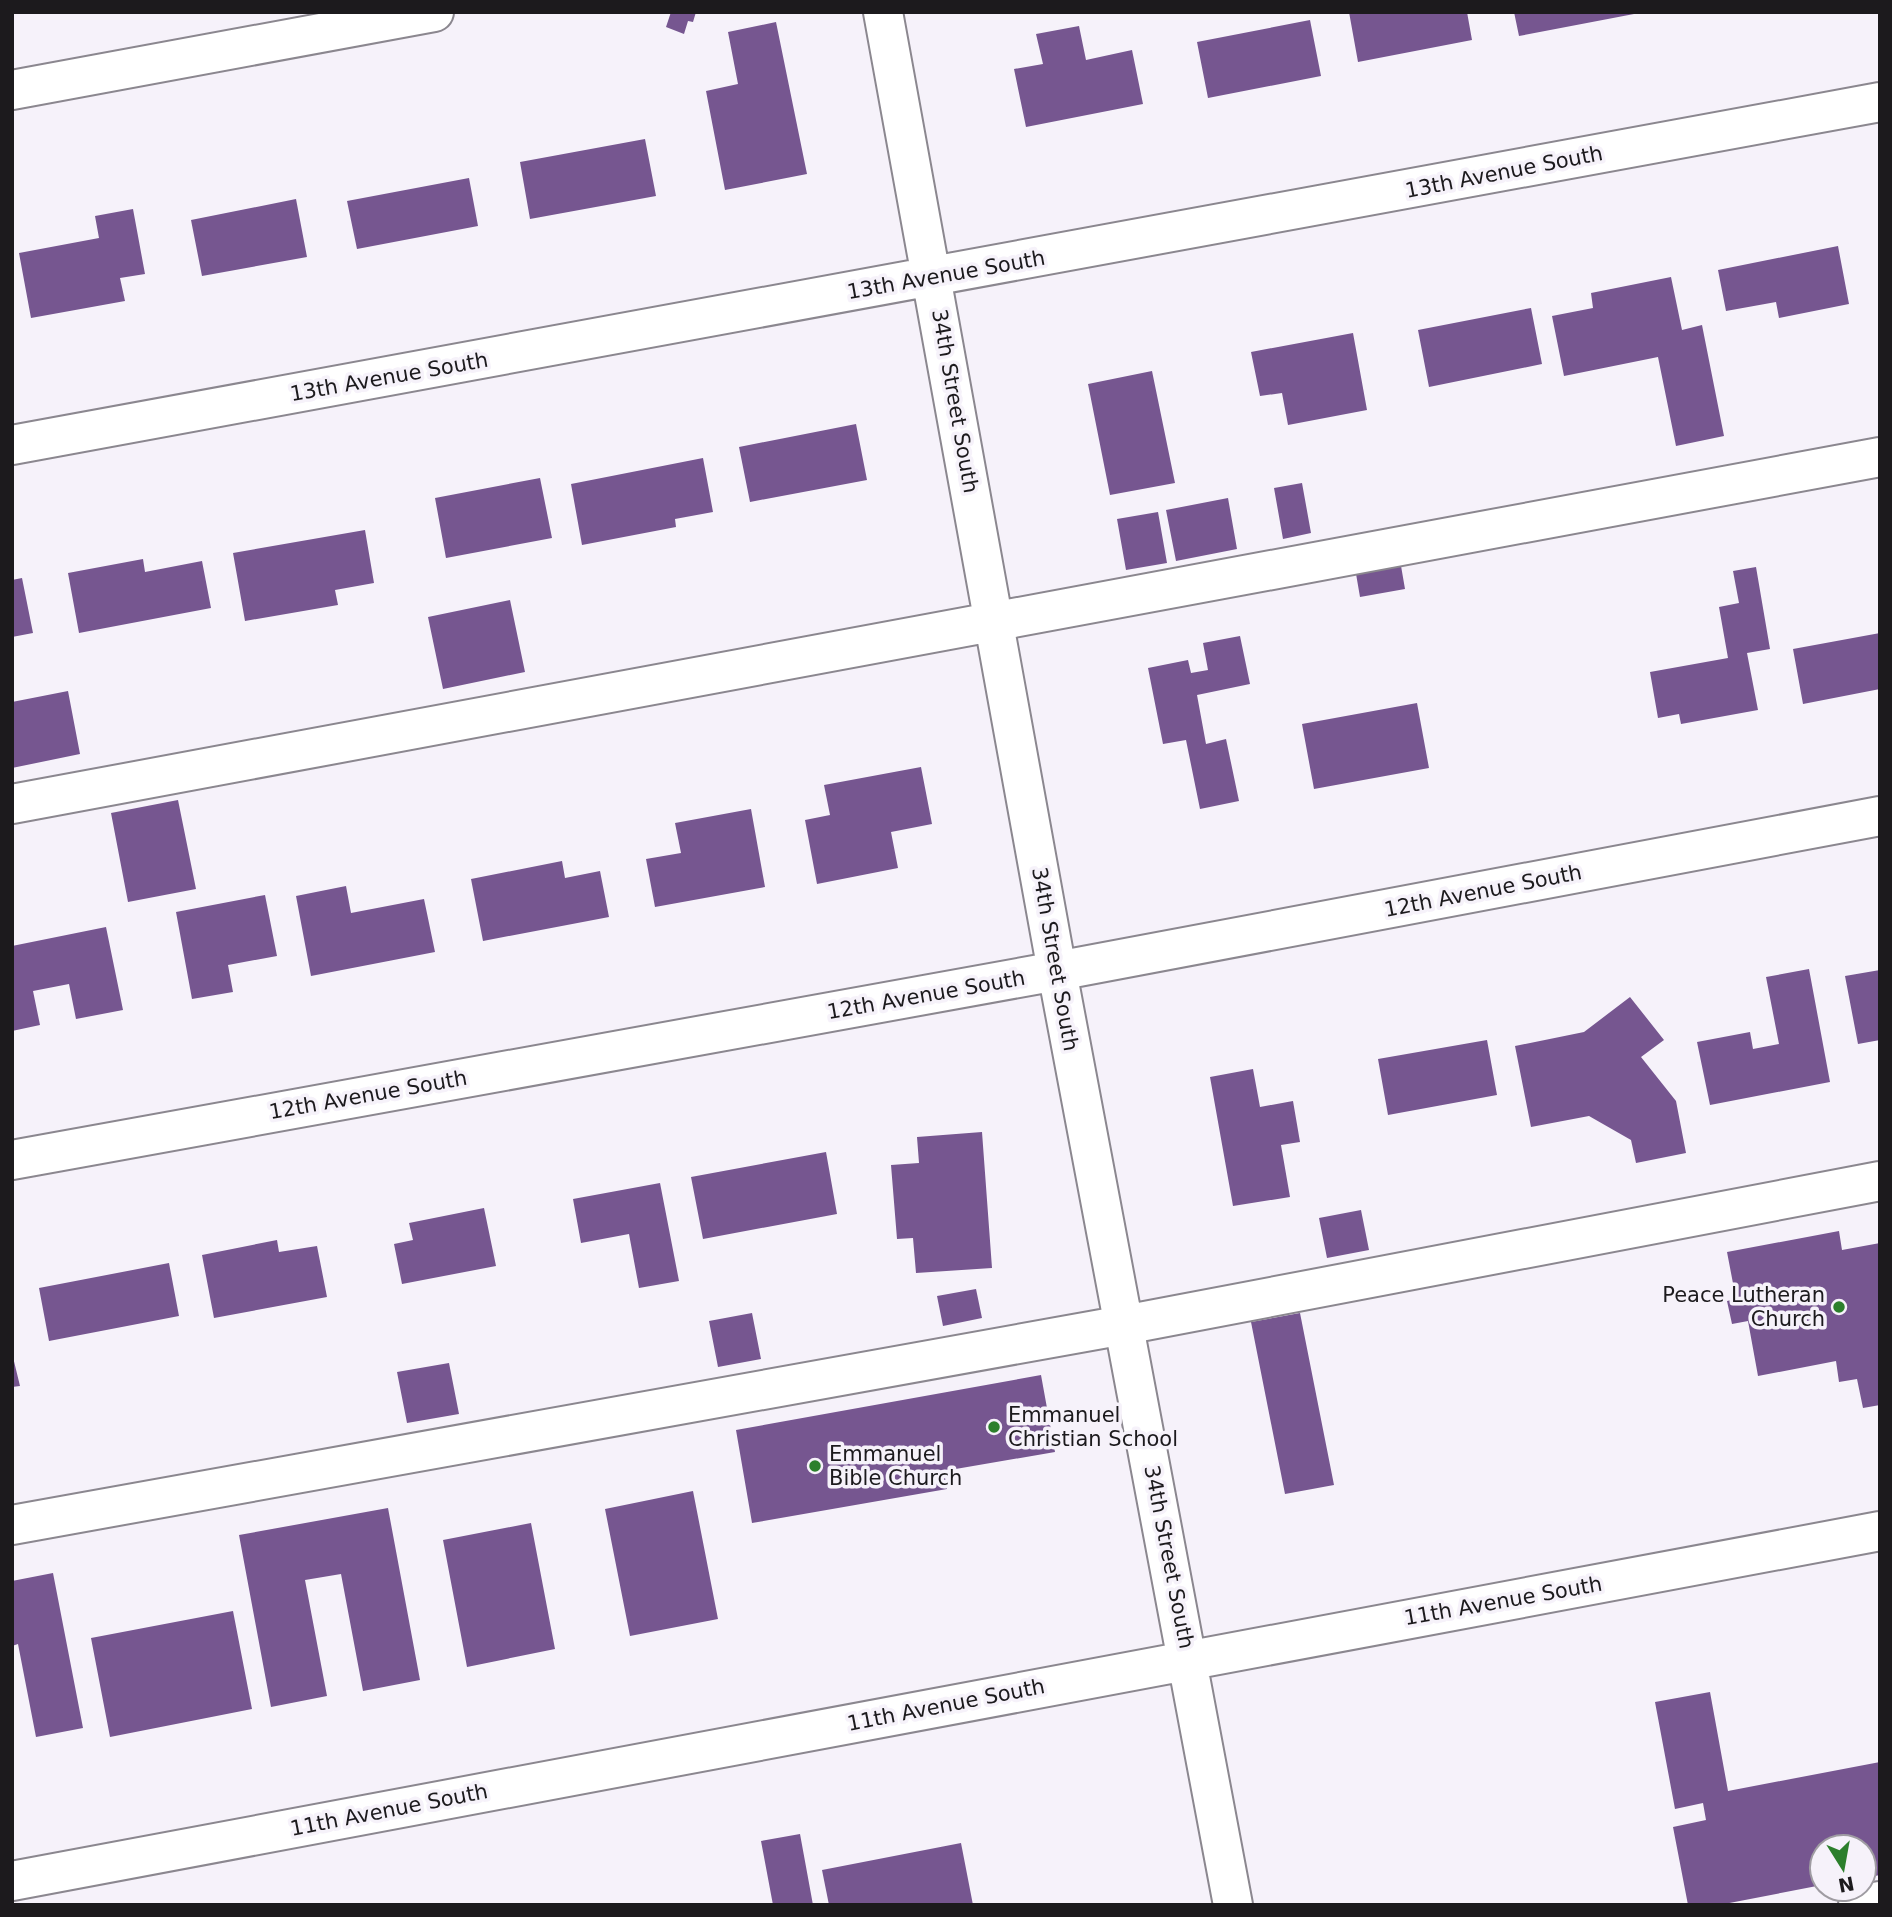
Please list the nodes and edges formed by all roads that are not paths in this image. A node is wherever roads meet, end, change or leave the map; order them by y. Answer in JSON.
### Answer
{"nodes":[{"id":1,"x":434,"y":12,"type":"edge"},
{"id":2,"x":883,"y":12,"type":"edge"},
{"id":3,"x":12,"y":90,"type":"edge"},
{"id":4,"x":1880,"y":102,"type":"edge"},
{"id":5,"x":933,"y":278,"type":"junction"},
{"id":6,"x":12,"y":445,"type":"edge"},
{"id":7,"x":1880,"y":457,"type":"edge"},
{"id":8,"x":994,"y":621,"type":"junction"},
{"id":9,"x":12,"y":804,"type":"edge"},
{"id":10,"x":1880,"y":816,"type":"edge"},
{"id":11,"x":1057,"y":971,"type":"junction"},
{"id":12,"x":12,"y":1160,"type":"edge"},
{"id":13,"x":1880,"y":1181,"type":"edge"},
{"id":14,"x":1124,"y":1325,"type":"junction"},
{"id":15,"x":12,"y":1525,"type":"edge"},
{"id":16,"x":1880,"y":1531,"type":"edge"},
{"id":17,"x":1189,"y":1659,"type":"junction"},
{"id":18,"x":12,"y":1881,"type":"edge"},
{"id":19,"x":1880,"y":1901,"type":"edge"},
{"id":20,"x":1233,"y":1905,"type":"edge"},
{"id":21,"x":1858,"y":1905,"type":"edge"}],
"edges":[{"from":1,"to":3,"type":"street"},
{"from":2,"to":5,"type":"street","name":"34th Street South"},
{"from":4,"to":5,"type":"street","name":"13th Avenue South"},
{"from":5,"to":6,"type":"street","name":"13th Avenue South"},
{"from":5,"to":8,"type":"street","name":"34th Street South"},
{"from":7,"to":8,"type":"street"},
{"from":8,"to":9,"type":"street"},
{"from":8,"to":11,"type":"street","name":"34th Street South"},
{"from":10,"to":11,"type":"street","name":"12th Avenue South"},
{"from":11,"to":12,"type":"street","name":"12th Avenue South"},
{"from":11,"to":14,"type":"street","name":"34th Street South"},
{"from":13,"to":14,"type":"street"},
{"from":14,"to":15,"type":"street"},
{"from":14,"to":17,"type":"street","name":"34th Street South"},
{"from":16,"to":17,"type":"street","name":"11th Avenue South"},
{"from":17,"to":18,"type":"street","name":"11th Avenue South"},
{"from":17,"to":20,"type":"street","name":"34th Street South"},
{"from":19,"to":21,"type":"street"}]}
